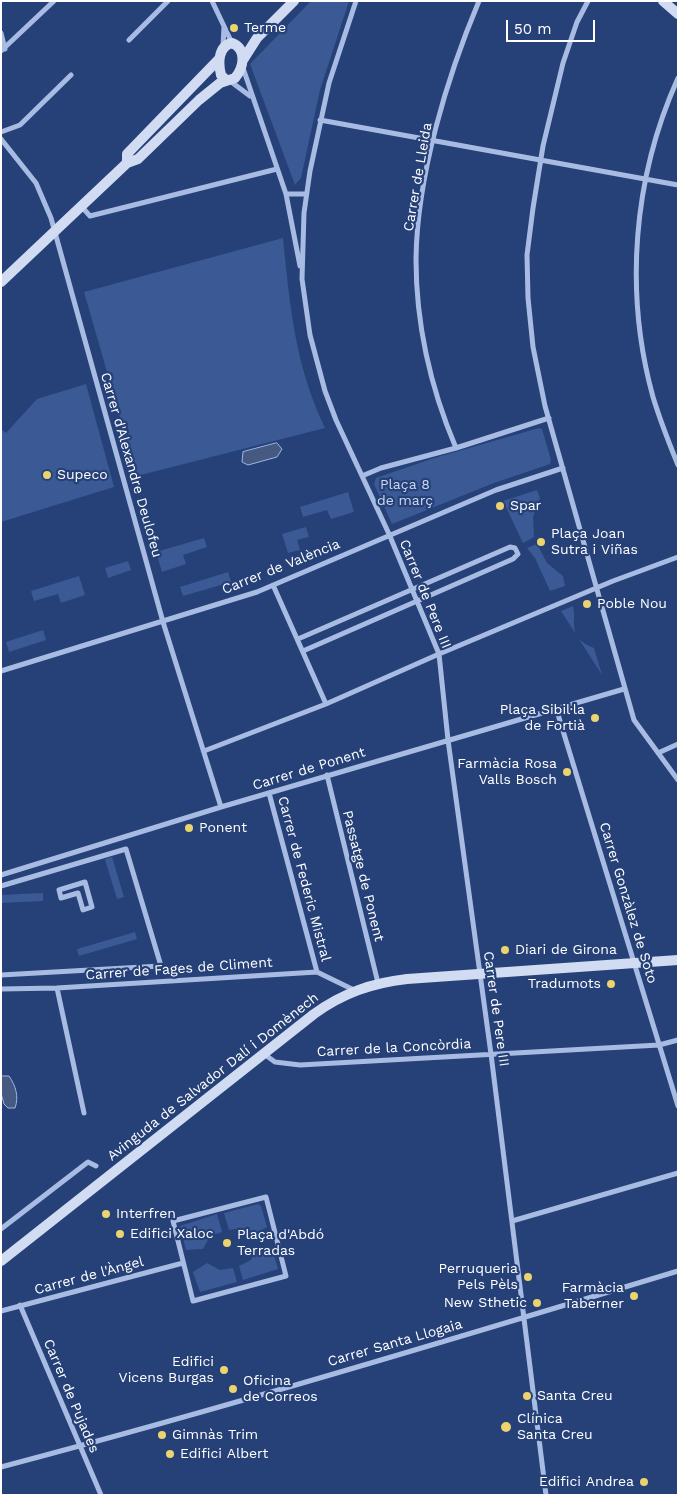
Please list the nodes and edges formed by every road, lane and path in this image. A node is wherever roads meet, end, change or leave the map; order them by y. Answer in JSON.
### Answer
{"nodes":[{"id":1,"x":54,"y":1,"type":"edge"},
{"id":2,"x":168,"y":1,"type":"edge"},
{"id":3,"x":212,"y":1,"type":"edge"},
{"id":4,"x":294,"y":1,"type":"edge"},
{"id":5,"x":356,"y":1,"type":"edge"},
{"id":6,"x":479,"y":1,"type":"edge"},
{"id":7,"x":588,"y":1,"type":"edge"},
{"id":8,"x":663,"y":1,"type":"edge"},
{"id":9,"x":678,"y":14,"type":"edge"},
{"id":10,"x":224,"y":27,"type":"junction"},
{"id":11,"x":1,"y":32,"type":"edge"},
{"id":12,"x":257,"y":38,"type":"junction"},
{"id":13,"x":129,"y":40,"type":"dead end"},
{"id":14,"x":233,"y":43,"type":"junction"},
{"id":15,"x":223,"y":49,"type":"junction"},
{"id":16,"x":3,"y":50,"type":"edge"},
{"id":17,"x":219,"y":60,"type":"junction"},
{"id":18,"x":242,"y":63,"type":"junction"},
{"id":19,"x":71,"y":75,"type":"dead end"},
{"id":20,"x":678,"y":78,"type":"edge"},
{"id":21,"x":228,"y":80,"type":"junction"},
{"id":22,"x":251,"y":96,"type":"junction"},
{"id":23,"x":320,"y":120,"type":"junction"},
{"id":24,"x":1,"y":132,"type":"edge"},
{"id":25,"x":1,"y":140,"type":"edge"},
{"id":26,"x":434,"y":141,"type":"junction"},
{"id":27,"x":541,"y":160,"type":"junction"},
{"id":28,"x":127,"y":163,"type":"junction"},
{"id":29,"x":277,"y":169,"type":"junction"},
{"id":30,"x":646,"y":179,"type":"junction"},
{"id":31,"x":678,"y":185,"type":"edge"},
{"id":32,"x":286,"y":194,"type":"junction"},
{"id":33,"x":306,"y":194,"type":"junction"},
{"id":34,"x":81,"y":206,"type":"junction"},
{"id":35,"x":54,"y":232,"type":"junction"},
{"id":36,"x":302,"y":279,"type":"junction"},
{"id":37,"x":1,"y":282,"type":"edge"},
{"id":38,"x":549,"y":418,"type":"junction"},
{"id":39,"x":456,"y":448,"type":"junction"},
{"id":40,"x":678,"y":465,"type":"edge"},
{"id":41,"x":563,"y":468,"type":"junction"},
{"id":42,"x":362,"y":476,"type":"junction"},
{"id":43,"x":389,"y":534,"type":"junction"},
{"id":44,"x":678,"y":557,"type":"edge"},
{"id":45,"x":273,"y":585,"type":"junction"},
{"id":46,"x":596,"y":588,"type":"junction"},
{"id":47,"x":413,"y":590,"type":"junction"},
{"id":48,"x":418,"y":601,"type":"junction"},
{"id":49,"x":163,"y":622,"type":"junction"},
{"id":50,"x":298,"y":639,"type":"junction"},
{"id":51,"x":304,"y":651,"type":"junction"},
{"id":52,"x":439,"y":654,"type":"junction"},
{"id":53,"x":1,"y":671,"type":"edge"},
{"id":54,"x":624,"y":689,"type":"junction"},
{"id":55,"x":326,"y":704,"type":"junction"},
{"id":56,"x":556,"y":708,"type":"junction"},
{"id":57,"x":448,"y":740,"type":"junction"},
{"id":58,"x":678,"y":744,"type":"edge"},
{"id":59,"x":204,"y":751,"type":"junction"},
{"id":60,"x":658,"y":753,"type":"junction"},
{"id":61,"x":327,"y":775,"type":"junction"},
{"id":62,"x":678,"y":780,"type":"edge"},
{"id":63,"x":269,"y":793,"type":"junction"},
{"id":64,"x":221,"y":807,"type":"junction"},
{"id":65,"x":1,"y":875,"type":"edge"},
{"id":66,"x":1,"y":886,"type":"edge"},
{"id":67,"x":61,"y":898,"type":"joint"},
{"id":68,"x":678,"y":960,"type":"edge"},
{"id":69,"x":635,"y":963,"type":"junction"},
{"id":70,"x":317,"y":972,"type":"junction"},
{"id":71,"x":480,"y":974,"type":"junction"},
{"id":72,"x":1,"y":975,"type":"edge"},
{"id":73,"x":378,"y":983,"type":"junction"},
{"id":74,"x":57,"y":988,"type":"junction"},
{"id":75,"x":1,"y":989,"type":"edge"},
{"id":76,"x":354,"y":990,"type":"junction"},
{"id":77,"x":678,"y":1040,"type":"edge"},
{"id":78,"x":659,"y":1045,"type":"junction"},
{"id":79,"x":264,"y":1054,"type":"junction"},
{"id":80,"x":491,"y":1054,"type":"junction"},
{"id":81,"x":678,"y":1106,"type":"edge"},
{"id":82,"x":84,"y":1113,"type":"dead end"},
{"id":83,"x":96,"y":1166,"type":"dead end"},
{"id":84,"x":678,"y":1173,"type":"edge"},
{"id":85,"x":512,"y":1221,"type":"junction"},
{"id":86,"x":1,"y":1229,"type":"edge"},
{"id":87,"x":1,"y":1261,"type":"edge"},
{"id":88,"x":183,"y":1263,"type":"junction"},
{"id":89,"x":678,"y":1271,"type":"edge"},
{"id":90,"x":20,"y":1306,"type":"junction"},
{"id":91,"x":1,"y":1311,"type":"edge"},
{"id":92,"x":524,"y":1318,"type":"junction"},
{"id":93,"x":80,"y":1446,"type":"junction"},
{"id":94,"x":1,"y":1467,"type":"edge"},
{"id":95,"x":101,"y":1495,"type":"edge"},
{"id":96,"x":546,"y":1495,"type":"edge"}],
"edges":[{"from":1,"to":16,"type":"street"},
{"from":2,"to":13,"type":"street"},
{"from":3,"to":10,"type":"street"},
{"from":4,"to":12,"type":"main road"},
{"from":5,"to":23,"type":"street"},
{"from":6,"to":26,"type":"street","name":"Carrer de Lleida"},
{"from":7,"to":27,"type":"street"},
{"from":8,"to":9,"type":"main road"},
{"from":10,"to":14,"type":"street"},
{"from":10,"to":15,"type":"street"},
{"from":11,"to":16,"type":"street"},
{"from":12,"to":14,"type":"main road"},
{"from":12,"to":18,"type":"main road"},
{"from":14,"to":15,"type":"main road"},
{"from":14,"to":18,"type":"main road"},
{"from":15,"to":17,"type":"main road"},
{"from":17,"to":21,"type":"main road"},
{"from":17,"to":28,"type":"main road"},
{"from":18,"to":21,"type":"main road"},
{"from":18,"to":22,"type":"street"},
{"from":19,"to":24,"type":"street"},
{"from":20,"to":30,"type":"street"},
{"from":21,"to":22,"type":"street"},
{"from":21,"to":28,"type":"main road"},
{"from":22,"to":29,"type":"street"},
{"from":23,"to":26,"type":"street"},
{"from":23,"to":33,"type":"street"},
{"from":25,"to":35,"type":"street","name":"Carrer d'Alexandre Deulofeu"},
{"from":26,"to":27,"type":"street"},
{"from":26,"to":39,"type":"street","name":"Carrer de Lleida"},
{"from":27,"to":30,"type":"street"},
{"from":27,"to":38,"type":"street"},
{"from":28,"to":34,"type":"main road"},
{"from":29,"to":32,"type":"street"},
{"from":29,"to":34,"type":"street"},
{"from":30,"to":31,"type":"street"},
{"from":30,"to":40,"type":"street"},
{"from":32,"to":33,"type":"street"},
{"from":32,"to":36,"type":"street"},
{"from":33,"to":36,"type":"street"},
{"from":34,"to":35,"type":"main road"},
{"from":35,"to":37,"type":"main road"},
{"from":35,"to":49,"type":"street","name":"Carrer d'Alexandre Deulofeu"},
{"from":36,"to":42,"type":"street","name":"Carrer de Pere III"},
{"from":38,"to":39,"type":"street"},
{"from":38,"to":41,"type":"street"},
{"from":39,"to":42,"type":"street"},
{"from":41,"to":43,"type":"street","name":"Carrer de València"},
{"from":41,"to":46,"type":"street"},
{"from":42,"to":43,"type":"street","name":"Carrer de Pere III"},
{"from":43,"to":45,"type":"street","name":"Carrer de València"},
{"from":43,"to":47,"type":"street","name":"Carrer de Pere III"},
{"from":44,"to":46,"type":"street"},
{"from":45,"to":49,"type":"street","name":"Carrer de València"},
{"from":45,"to":50,"type":"street"},
{"from":46,"to":52,"type":"street"},
{"from":46,"to":54,"type":"street"},
{"from":47,"to":48,"type":"street","name":"Carrer de Pere III"},
{"from":47,"to":48,"type":"street"},
{"from":47,"to":50,"type":"street"},
{"from":48,"to":51,"type":"street"},
{"from":48,"to":52,"type":"street","name":"Carrer de Pere III"},
{"from":49,"to":53,"type":"street","name":"Carrer de València"},
{"from":49,"to":59,"type":"street","name":"Carrer d'Alexandre Deulofeu"},
{"from":50,"to":51,"type":"street"},
{"from":51,"to":55,"type":"street"},
{"from":52,"to":55,"type":"street"},
{"from":52,"to":57,"type":"street","name":"Carrer de Pere III"},
{"from":54,"to":56,"type":"street","name":"Carrer de Ponent"},
{"from":54,"to":60,"type":"street"},
{"from":55,"to":59,"type":"street"},
{"from":56,"to":57,"type":"street","name":"Carrer de Ponent"},
{"from":56,"to":69,"type":"street","name":"Carrer Gonzàlez de Soto"},
{"from":57,"to":61,"type":"street","name":"Carrer de Ponent"},
{"from":57,"to":71,"type":"street","name":"Carrer de Pere III"},
{"from":58,"to":60,"type":"street"},
{"from":59,"to":64,"type":"street","name":"Carrer d'Alexandre Deulofeu"},
{"from":60,"to":62,"type":"street"},
{"from":61,"to":63,"type":"street","name":"Carrer de Ponent"},
{"from":61,"to":73,"type":"street","name":"Passatge de Ponent"},
{"from":63,"to":64,"type":"street","name":"Carrer de Ponent"},
{"from":63,"to":70,"type":"street","name":"Carrer de Federic Mistral"},
{"from":64,"to":65,"type":"street","name":"Carrer de Ponent"},
{"from":66,"to":72,"type":"street"},
{"from":67,"to":67,"type":"street"},
{"from":68,"to":69,"type":"main road","name":"Avinguda de Salvador Dalí i Domènech"},
{"from":69,"to":71,"type":"main road","name":"Avinguda de Salvador Dalí i Domènech"},
{"from":69,"to":78,"type":"street","name":"Carrer Gonzàlez de Soto"},
{"from":70,"to":74,"type":"street","name":"Carrer de Fages de Climent"},
{"from":70,"to":76,"type":"street","name":"Carrer de Fages de Climent"},
{"from":71,"to":73,"type":"main road","name":"Avinguda de Salvador Dalí i Domènech"},
{"from":71,"to":80,"type":"street","name":"Carrer de Pere III"},
{"from":73,"to":76,"type":"main road","name":"Avinguda de Salvador Dalí i Domènech"},
{"from":74,"to":75,"type":"street","name":"Carrer de Fages de Climent"},
{"from":74,"to":82,"type":"street"},
{"from":76,"to":79,"type":"main road","name":"Avinguda de Salvador Dalí i Domènech"},
{"from":77,"to":78,"type":"street","name":"Carrer de la Concòrdia"},
{"from":78,"to":80,"type":"street","name":"Carrer de la Concòrdia"},
{"from":78,"to":81,"type":"street","name":"Carrer Gonzàlez de Soto"},
{"from":79,"to":80,"type":"street","name":"Carrer de la Concòrdia"},
{"from":79,"to":87,"type":"main road","name":"Avinguda de Salvador Dalí i Domènech"},
{"from":80,"to":85,"type":"street","name":"Carrer de Pere III"},
{"from":83,"to":86,"type":"street"},
{"from":84,"to":85,"type":"street"},
{"from":85,"to":92,"type":"street","name":"Carrer de Pere III"},
{"from":88,"to":88,"type":"street"},
{"from":88,"to":90,"type":"street","name":"Carrer de l'Àngel"},
{"from":89,"to":92,"type":"street","name":"Carrer Santa Llogaia"},
{"from":90,"to":91,"type":"street","name":"Carrer de l'Àngel"},
{"from":90,"to":93,"type":"street","name":"Carrer de Pujades"},
{"from":92,"to":93,"type":"street","name":"Carrer Santa Llogaia"},
{"from":92,"to":96,"type":"street","name":"Carrer de Pere III"},
{"from":93,"to":94,"type":"street","name":"Carrer Santa Llogaia"},
{"from":93,"to":95,"type":"street","name":"Carrer de Pujades"}]}
